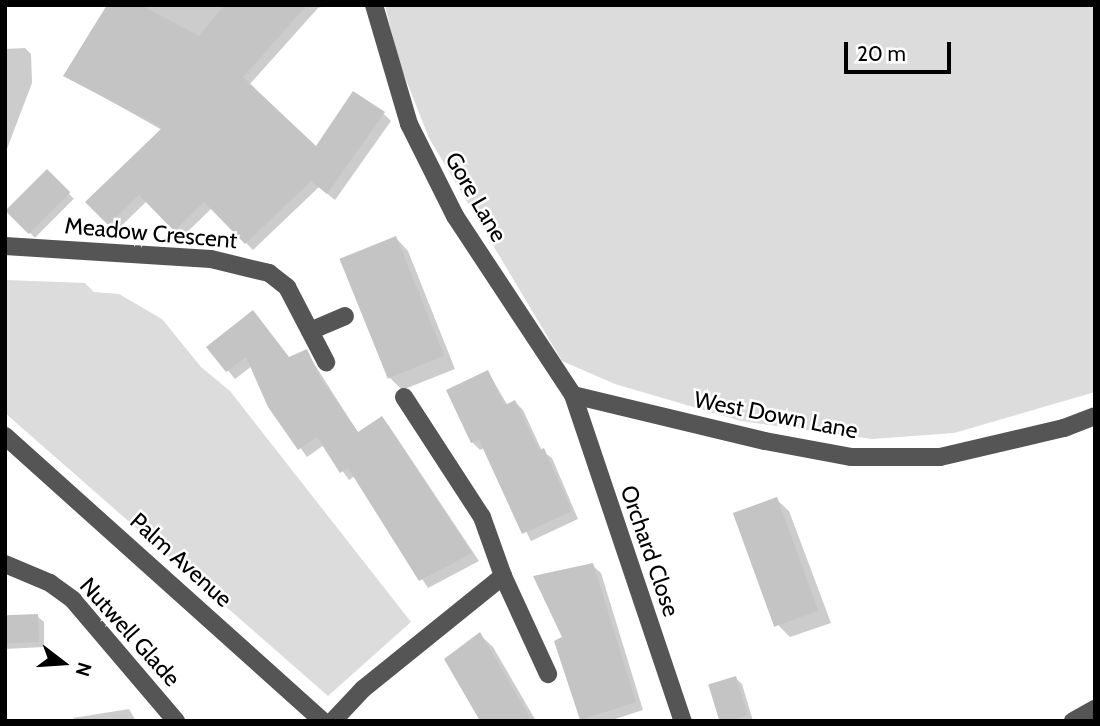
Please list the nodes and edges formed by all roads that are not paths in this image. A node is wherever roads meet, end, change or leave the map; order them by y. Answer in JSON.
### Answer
{"nodes":[{"id":1,"x":374,"y":5,"type":"edge"},
{"id":2,"x":5,"y":246,"type":"edge"},
{"id":3,"x":345,"y":316,"type":"dead end"},
{"id":4,"x":310,"y":331,"type":"junction"},
{"id":5,"x":326,"y":362,"type":"dead end"},
{"id":6,"x":573,"y":395,"type":"junction"},
{"id":7,"x":404,"y":397,"type":"dead end"},
{"id":8,"x":1095,"y":416,"type":"edge"},
{"id":9,"x":5,"y":436,"type":"edge"},
{"id":10,"x":5,"y":564,"type":"edge"},
{"id":11,"x":503,"y":576,"type":"junction"},
{"id":12,"x":548,"y":674,"type":"dead end"},
{"id":13,"x":1095,"y":709,"type":"edge"},
{"id":14,"x":176,"y":721,"type":"edge"},
{"id":15,"x":323,"y":721,"type":"edge"},
{"id":16,"x":333,"y":721,"type":"edge"},
{"id":17,"x":683,"y":721,"type":"edge"},
{"id":18,"x":1073,"y":721,"type":"edge"}],
"edges":[{"from":1,"to":6,"type":"street","name":"Gore Lane"},
{"from":2,"to":4,"type":"street","name":"Meadow Crescent"},
{"from":3,"to":4,"type":"street"},
{"from":4,"to":5,"type":"street","name":"Meadow Crescent"},
{"from":6,"to":8,"type":"street","name":"West Down Lane"},
{"from":6,"to":17,"type":"street","name":"Orchard Close"},
{"from":7,"to":11,"type":"street"},
{"from":9,"to":15,"type":"street","name":"Palm Avenue"},
{"from":10,"to":14,"type":"street","name":"Nutwell Glade"},
{"from":11,"to":12,"type":"street"},
{"from":11,"to":16,"type":"street"},
{"from":13,"to":18,"type":"street"}]}
